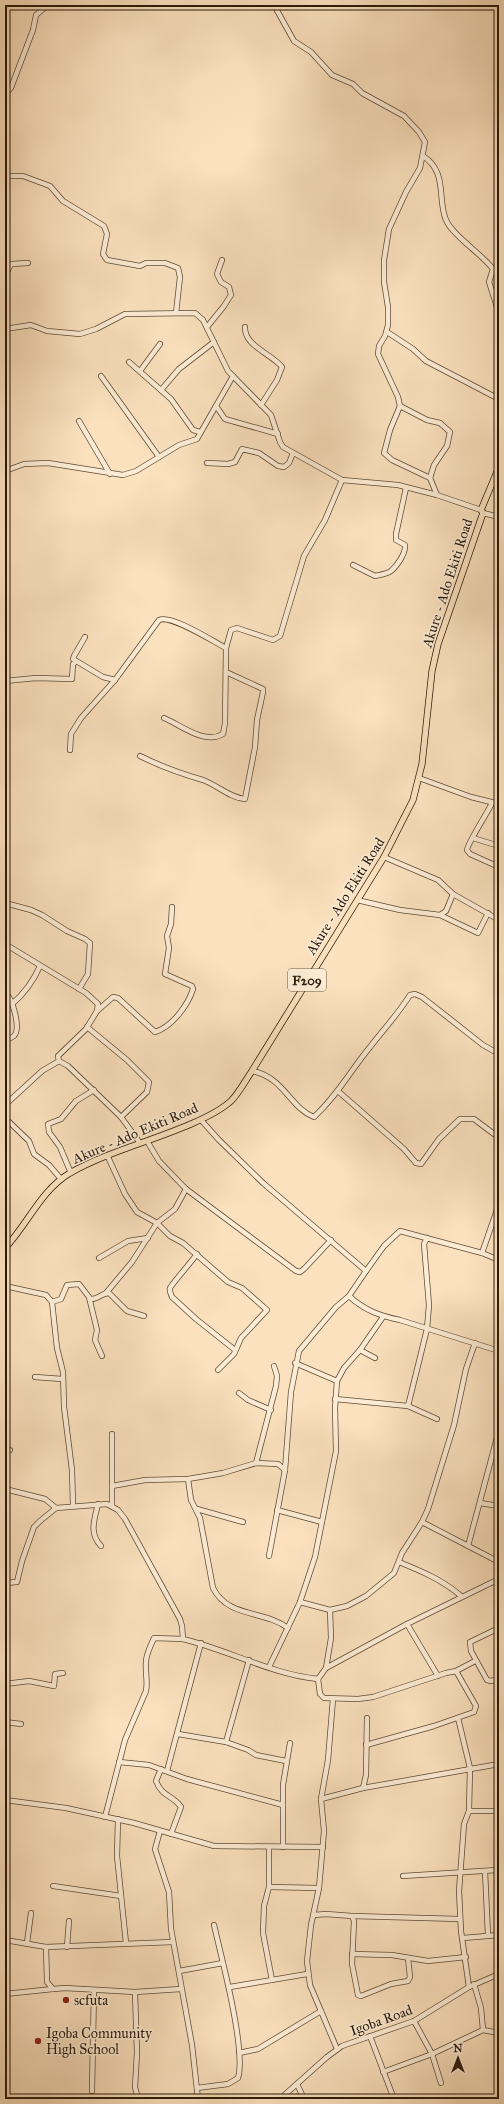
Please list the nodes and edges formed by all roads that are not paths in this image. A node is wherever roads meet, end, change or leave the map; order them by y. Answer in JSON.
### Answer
{"nodes":[{"id":1,"x":48,"y":5,"type":"edge"},
{"id":2,"x":274,"y":5,"type":"edge"},
{"id":3,"x":5,"y":94,"type":"edge"},
{"id":4,"x":423,"y":156,"type":"junction"},
{"id":5,"x":5,"y":173,"type":"edge"},
{"id":6,"x":222,"y":260,"type":"dead end"},
{"id":7,"x":28,"y":263,"type":"dead end"},
{"id":8,"x":5,"y":276,"type":"edge"},
{"id":9,"x":176,"y":313,"type":"junction"},
{"id":10,"x":499,"y":313,"type":"edge"},
{"id":11,"x":207,"y":327,"type":"junction"},
{"id":12,"x":245,"y":327,"type":"dead end"},
{"id":13,"x":5,"y":329,"type":"edge"},
{"id":14,"x":387,"y":332,"type":"junction"},
{"id":15,"x":214,"y":342,"type":"junction"},
{"id":16,"x":160,"y":344,"type":"dead end"},
{"id":17,"x":129,"y":362,"type":"dead end"},
{"id":18,"x":140,"y":370,"type":"junction"},
{"id":19,"x":101,"y":376,"type":"dead end"},
{"id":20,"x":233,"y":376,"type":"junction"},
{"id":21,"x":161,"y":390,"type":"junction"},
{"id":22,"x":499,"y":399,"type":"edge"},
{"id":23,"x":261,"y":405,"type":"junction"},
{"id":24,"x":216,"y":406,"type":"junction"},
{"id":25,"x":400,"y":406,"type":"junction"},
{"id":26,"x":79,"y":421,"type":"dead end"},
{"id":27,"x":200,"y":432,"type":"junction"},
{"id":28,"x":278,"y":434,"type":"junction"},
{"id":29,"x":293,"y":453,"type":"junction"},
{"id":30,"x":159,"y":457,"type":"junction"},
{"id":31,"x":207,"y":463,"type":"dead end"},
{"id":32,"x":499,"y":467,"type":"edge"},
{"id":33,"x":5,"y":471,"type":"edge"},
{"id":34,"x":110,"y":474,"type":"junction"},
{"id":35,"x":430,"y":478,"type":"junction"},
{"id":36,"x":342,"y":480,"type":"junction"},
{"id":37,"x":406,"y":488,"type":"junction"},
{"id":38,"x":437,"y":495,"type":"junction"},
{"id":39,"x":482,"y":512,"type":"junction"},
{"id":40,"x":499,"y":517,"type":"edge"},
{"id":41,"x":353,"y":565,"type":"dead end"},
{"id":42,"x":85,"y":637,"type":"dead end"},
{"id":43,"x":226,"y":648,"type":"junction"},
{"id":44,"x":76,"y":662,"type":"junction"},
{"id":45,"x":226,"y":672,"type":"junction"},
{"id":46,"x":115,"y":680,"type":"junction"},
{"id":47,"x":5,"y":681,"type":"edge"},
{"id":48,"x":164,"y":718,"type":"dead end"},
{"id":49,"x":70,"y":750,"type":"dead end"},
{"id":50,"x":140,"y":756,"type":"dead end"},
{"id":51,"x":419,"y":778,"type":"junction"},
{"id":52,"x":492,"y":802,"type":"junction"},
{"id":53,"x":499,"y":804,"type":"edge"},
{"id":54,"x":472,"y":838,"type":"junction"},
{"id":55,"x":499,"y":846,"type":"edge"},
{"id":56,"x":384,"y":857,"type":"junction"},
{"id":57,"x":499,"y":867,"type":"edge"},
{"id":58,"x":453,"y":894,"type":"junction"},
{"id":59,"x":357,"y":900,"type":"junction"},
{"id":60,"x":5,"y":903,"type":"edge"},
{"id":61,"x":172,"y":907,"type":"dead end"},
{"id":62,"x":488,"y":913,"type":"junction"},
{"id":63,"x":440,"y":915,"type":"junction"},
{"id":64,"x":499,"y":920,"type":"edge"},
{"id":65,"x":5,"y":944,"type":"edge"},
{"id":66,"x":40,"y":966,"type":"junction"},
{"id":67,"x":79,"y":989,"type":"junction"},
{"id":68,"x":5,"y":993,"type":"edge"},
{"id":69,"x":12,"y":1004,"type":"junction"},
{"id":70,"x":97,"y":1011,"type":"junction"},
{"id":71,"x":87,"y":1027,"type":"junction"},
{"id":72,"x":5,"y":1041,"type":"edge"},
{"id":73,"x":499,"y":1054,"type":"edge"},
{"id":74,"x":59,"y":1060,"type":"junction"},
{"id":75,"x":252,"y":1072,"type":"junction"},
{"id":76,"x":94,"y":1090,"type":"junction"},
{"id":77,"x":339,"y":1092,"type":"junction"},
{"id":78,"x":5,"y":1105,"type":"edge"},
{"id":79,"x":121,"y":1117,"type":"junction"},
{"id":80,"x":5,"y":1118,"type":"edge"},
{"id":81,"x":201,"y":1120,"type":"junction"},
{"id":82,"x":499,"y":1134,"type":"edge"},
{"id":83,"x":147,"y":1141,"type":"junction"},
{"id":84,"x":140,"y":1143,"type":"junction"},
{"id":85,"x":108,"y":1157,"type":"junction"},
{"id":86,"x":71,"y":1173,"type":"junction"},
{"id":87,"x":61,"y":1179,"type":"junction"},
{"id":88,"x":186,"y":1189,"type":"junction"},
{"id":89,"x":499,"y":1204,"type":"edge"},
{"id":90,"x":157,"y":1223,"type":"junction"},
{"id":91,"x":148,"y":1238,"type":"junction"},
{"id":92,"x":427,"y":1238,"type":"junction"},
{"id":93,"x":331,"y":1240,"type":"junction"},
{"id":94,"x":5,"y":1247,"type":"edge"},
{"id":95,"x":482,"y":1253,"type":"junction"},
{"id":96,"x":197,"y":1254,"type":"junction"},
{"id":97,"x":99,"y":1258,"type":"dead end"},
{"id":98,"x":499,"y":1260,"type":"edge"},
{"id":99,"x":366,"y":1271,"type":"junction"},
{"id":100,"x":5,"y":1286,"type":"edge"},
{"id":101,"x":106,"y":1293,"type":"junction"},
{"id":102,"x":349,"y":1296,"type":"junction"},
{"id":103,"x":90,"y":1299,"type":"junction"},
{"id":104,"x":52,"y":1302,"type":"junction"},
{"id":105,"x":144,"y":1316,"type":"dead end"},
{"id":106,"x":383,"y":1317,"type":"junction"},
{"id":107,"x":427,"y":1329,"type":"junction"},
{"id":108,"x":475,"y":1343,"type":"junction"},
{"id":109,"x":235,"y":1350,"type":"junction"},
{"id":110,"x":360,"y":1350,"type":"junction"},
{"id":111,"x":499,"y":1351,"type":"edge"},
{"id":112,"x":102,"y":1356,"type":"dead end"},
{"id":113,"x":375,"y":1358,"type":"dead end"},
{"id":114,"x":295,"y":1363,"type":"junction"},
{"id":115,"x":274,"y":1366,"type":"dead end"},
{"id":116,"x":218,"y":1370,"type":"dead end"},
{"id":117,"x":34,"y":1376,"type":"dead end"},
{"id":118,"x":62,"y":1379,"type":"junction"},
{"id":119,"x":337,"y":1381,"type":"junction"},
{"id":120,"x":239,"y":1393,"type":"dead end"},
{"id":121,"x":336,"y":1399,"type":"junction"},
{"id":122,"x":408,"y":1406,"type":"junction"},
{"id":123,"x":271,"y":1410,"type":"junction"},
{"id":124,"x":437,"y":1419,"type":"dead end"},
{"id":125,"x":499,"y":1430,"type":"edge"},
{"id":126,"x":112,"y":1434,"type":"dead end"},
{"id":127,"x":5,"y":1448,"type":"edge"},
{"id":128,"x":10,"y":1450,"type":"dead end"},
{"id":129,"x":285,"y":1460,"type":"junction"},
{"id":130,"x":256,"y":1463,"type":"junction"},
{"id":131,"x":278,"y":1464,"type":"junction"},
{"id":132,"x":285,"y":1470,"type":"junction"},
{"id":133,"x":188,"y":1479,"type":"junction"},
{"id":134,"x":112,"y":1486,"type":"junction"},
{"id":135,"x":5,"y":1489,"type":"edge"},
{"id":136,"x":480,"y":1503,"type":"junction"},
{"id":137,"x":98,"y":1504,"type":"junction"},
{"id":138,"x":73,"y":1506,"type":"junction"},
{"id":139,"x":112,"y":1506,"type":"junction"},
{"id":140,"x":499,"y":1506,"type":"edge"},
{"id":141,"x":56,"y":1508,"type":"junction"},
{"id":142,"x":197,"y":1509,"type":"junction"},
{"id":143,"x":278,"y":1510,"type":"junction"},
{"id":144,"x":243,"y":1522,"type":"dead end"},
{"id":145,"x":322,"y":1522,"type":"junction"},
{"id":146,"x":422,"y":1522,"type":"junction"},
{"id":147,"x":101,"y":1546,"type":"dead end"},
{"id":148,"x":468,"y":1546,"type":"junction"},
{"id":149,"x":269,"y":1556,"type":"dead end"},
{"id":150,"x":399,"y":1562,"type":"junction"},
{"id":151,"x":499,"y":1562,"type":"edge"},
{"id":152,"x":499,"y":1579,"type":"edge"},
{"id":153,"x":5,"y":1583,"type":"edge"},
{"id":154,"x":461,"y":1596,"type":"junction"},
{"id":155,"x":300,"y":1602,"type":"junction"},
{"id":156,"x":330,"y":1610,"type":"junction"},
{"id":157,"x":407,"y":1624,"type":"junction"},
{"id":158,"x":288,"y":1628,"type":"junction"},
{"id":159,"x":499,"y":1628,"type":"edge"},
{"id":160,"x":182,"y":1639,"type":"junction"},
{"id":161,"x":201,"y":1643,"type":"junction"},
{"id":162,"x":249,"y":1660,"type":"junction"},
{"id":163,"x":475,"y":1661,"type":"junction"},
{"id":164,"x":269,"y":1667,"type":"junction"},
{"id":165,"x":326,"y":1668,"type":"junction"},
{"id":166,"x":456,"y":1671,"type":"junction"},
{"id":167,"x":63,"y":1673,"type":"dead end"},
{"id":168,"x":438,"y":1676,"type":"junction"},
{"id":169,"x":318,"y":1679,"type":"junction"},
{"id":170,"x":499,"y":1679,"type":"edge"},
{"id":171,"x":5,"y":1684,"type":"edge"},
{"id":172,"x":333,"y":1699,"type":"junction"},
{"id":173,"x":367,"y":1718,"type":"dead end"},
{"id":174,"x":458,"y":1718,"type":"junction"},
{"id":175,"x":5,"y":1722,"type":"edge"},
{"id":176,"x":21,"y":1724,"type":"dead end"},
{"id":177,"x":178,"y":1734,"type":"junction"},
{"id":178,"x":226,"y":1742,"type":"junction"},
{"id":179,"x":290,"y":1743,"type":"dead end"},
{"id":180,"x":366,"y":1745,"type":"junction"},
{"id":181,"x":286,"y":1761,"type":"junction"},
{"id":182,"x":119,"y":1762,"type":"junction"},
{"id":183,"x":499,"y":1764,"type":"edge"},
{"id":184,"x":470,"y":1768,"type":"junction"},
{"id":185,"x":161,"y":1769,"type":"junction"},
{"id":186,"x":167,"y":1771,"type":"junction"},
{"id":187,"x":363,"y":1788,"type":"junction"},
{"id":188,"x":322,"y":1799,"type":"junction"},
{"id":189,"x":5,"y":1800,"type":"edge"},
{"id":190,"x":283,"y":1805,"type":"junction"},
{"id":191,"x":469,"y":1811,"type":"junction"},
{"id":192,"x":499,"y":1811,"type":"edge"},
{"id":193,"x":104,"y":1817,"type":"junction"},
{"id":194,"x":118,"y":1819,"type":"junction"},
{"id":195,"x":160,"y":1830,"type":"junction"},
{"id":196,"x":171,"y":1834,"type":"junction"},
{"id":197,"x":269,"y":1847,"type":"junction"},
{"id":198,"x":283,"y":1847,"type":"junction"},
{"id":199,"x":323,"y":1847,"type":"junction"},
{"id":200,"x":497,"y":1870,"type":"dead end"},
{"id":201,"x":485,"y":1871,"type":"junction"},
{"id":202,"x":460,"y":1872,"type":"junction"},
{"id":203,"x":403,"y":1876,"type":"dead end"},
{"id":204,"x":53,"y":1886,"type":"dead end"},
{"id":205,"x":269,"y":1887,"type":"junction"},
{"id":206,"x":319,"y":1888,"type":"junction"},
{"id":207,"x":121,"y":1896,"type":"junction"},
{"id":208,"x":31,"y":1913,"type":"dead end"},
{"id":209,"x":314,"y":1915,"type":"junction"},
{"id":210,"x":352,"y":1916,"type":"junction"},
{"id":211,"x":460,"y":1920,"type":"junction"},
{"id":212,"x":69,"y":1921,"type":"dead end"},
{"id":213,"x":214,"y":1924,"type":"dead end"},
{"id":214,"x":499,"y":1935,"type":"edge"},
{"id":215,"x":488,"y":1936,"type":"junction"},
{"id":216,"x":462,"y":1938,"type":"junction"},
{"id":217,"x":5,"y":1940,"type":"edge"},
{"id":218,"x":173,"y":1942,"type":"junction"},
{"id":219,"x":27,"y":1943,"type":"junction"},
{"id":220,"x":126,"y":1943,"type":"junction"},
{"id":221,"x":46,"y":1947,"type":"junction"},
{"id":222,"x":67,"y":1947,"type":"junction"},
{"id":223,"x":352,"y":1954,"type":"junction"},
{"id":224,"x":466,"y":1957,"type":"junction"},
{"id":225,"x":408,"y":1958,"type":"junction"},
{"id":226,"x":223,"y":1963,"type":"junction"},
{"id":227,"x":179,"y":1971,"type":"junction"},
{"id":228,"x":307,"y":1974,"type":"junction"},
{"id":229,"x":499,"y":1974,"type":"edge"},
{"id":230,"x":272,"y":1980,"type":"junction"},
{"id":231,"x":474,"y":1984,"type":"junction"},
{"id":232,"x":230,"y":1987,"type":"junction"},
{"id":233,"x":469,"y":1987,"type":"junction"},
{"id":234,"x":53,"y":1989,"type":"junction"},
{"id":235,"x":181,"y":1989,"type":"junction"},
{"id":236,"x":94,"y":1990,"type":"junction"},
{"id":237,"x":135,"y":1992,"type":"junction"},
{"id":238,"x":5,"y":1994,"type":"edge"},
{"id":239,"x":321,"y":2011,"type":"junction"},
{"id":240,"x":414,"y":2021,"type":"junction"},
{"id":241,"x":484,"y":2030,"type":"junction"},
{"id":242,"x":499,"y":2033,"type":"edge"},
{"id":243,"x":370,"y":2036,"type":"junction"},
{"id":244,"x":337,"y":2049,"type":"junction"},
{"id":245,"x":239,"y":2053,"type":"junction"},
{"id":246,"x":432,"y":2054,"type":"junction"},
{"id":247,"x":383,"y":2072,"type":"junction"},
{"id":248,"x":441,"y":2083,"type":"dead end"},
{"id":249,"x":297,"y":2084,"type":"junction"},
{"id":250,"x":198,"y":2088,"type":"junction"},
{"id":251,"x":92,"y":2091,"type":"dead end"},
{"id":252,"x":138,"y":2099,"type":"edge"},
{"id":253,"x":198,"y":2099,"type":"edge"},
{"id":254,"x":280,"y":2099,"type":"edge"},
{"id":255,"x":304,"y":2099,"type":"edge"},
{"id":256,"x":394,"y":2099,"type":"edge"}],
"edges":[{"from":1,"to":3,"type":"street"},
{"from":2,"to":4,"type":"street"},
{"from":4,"to":10,"type":"street"},
{"from":4,"to":14,"type":"street"},
{"from":5,"to":9,"type":"street"},
{"from":6,"to":11,"type":"street"},
{"from":7,"to":8,"type":"street"},
{"from":9,"to":11,"type":"street"},
{"from":9,"to":13,"type":"street"},
{"from":11,"to":15,"type":"street"},
{"from":12,"to":23,"type":"street"},
{"from":14,"to":22,"type":"street"},
{"from":14,"to":25,"type":"street"},
{"from":15,"to":20,"type":"street"},
{"from":15,"to":21,"type":"street"},
{"from":16,"to":18,"type":"street"},
{"from":17,"to":18,"type":"street"},
{"from":18,"to":21,"type":"street"},
{"from":19,"to":30,"type":"street"},
{"from":20,"to":23,"type":"street"},
{"from":20,"to":24,"type":"street"},
{"from":21,"to":27,"type":"street"},
{"from":23,"to":28,"type":"street"},
{"from":24,"to":27,"type":"street"},
{"from":24,"to":28,"type":"street"},
{"from":25,"to":35,"type":"street"},
{"from":25,"to":35,"type":"street"},
{"from":26,"to":34,"type":"street"},
{"from":27,"to":30,"type":"street"},
{"from":28,"to":29,"type":"street"},
{"from":29,"to":31,"type":"street"},
{"from":29,"to":36,"type":"street"},
{"from":30,"to":34,"type":"street"},
{"from":32,"to":39,"type":"main road","name":"Akure - Ado Ekiti Road","number":"F209"},
{"from":33,"to":34,"type":"street"},
{"from":35,"to":38,"type":"street"},
{"from":36,"to":37,"type":"street"},
{"from":36,"to":43,"type":"street"},
{"from":37,"to":38,"type":"street"},
{"from":37,"to":41,"type":"street"},
{"from":38,"to":39,"type":"street"},
{"from":39,"to":40,"type":"street"},
{"from":39,"to":51,"type":"main road","name":"Akure - Ado Ekiti Road","number":"F209"},
{"from":42,"to":44,"type":"street"},
{"from":43,"to":45,"type":"street"},
{"from":43,"to":46,"type":"street"},
{"from":44,"to":46,"type":"street"},
{"from":44,"to":47,"type":"street"},
{"from":45,"to":48,"type":"street"},
{"from":45,"to":50,"type":"street"},
{"from":46,"to":49,"type":"street"},
{"from":51,"to":52,"type":"street"},
{"from":51,"to":56,"type":"main road","name":"Akure - Ado Ekiti Road","number":"F209"},
{"from":52,"to":53,"type":"street"},
{"from":52,"to":54,"type":"street"},
{"from":54,"to":55,"type":"street"},
{"from":54,"to":57,"type":"street"},
{"from":56,"to":58,"type":"street"},
{"from":56,"to":59,"type":"main road","name":"Akure - Ado Ekiti Road","number":"F209"},
{"from":58,"to":62,"type":"street"},
{"from":58,"to":63,"type":"street"},
{"from":59,"to":63,"type":"street"},
{"from":59,"to":75,"type":"main road","name":"Akure - Ado Ekiti Road","number":"F209"},
{"from":60,"to":67,"type":"street"},
{"from":61,"to":70,"type":"street"},
{"from":62,"to":63,"type":"street"},
{"from":62,"to":64,"type":"street"},
{"from":65,"to":66,"type":"street"},
{"from":66,"to":67,"type":"street"},
{"from":66,"to":69,"type":"street"},
{"from":67,"to":70,"type":"street"},
{"from":68,"to":69,"type":"street"},
{"from":69,"to":72,"type":"street"},
{"from":70,"to":71,"type":"street"},
{"from":71,"to":74,"type":"street"},
{"from":71,"to":79,"type":"street"},
{"from":73,"to":77,"type":"street"},
{"from":74,"to":76,"type":"street"},
{"from":74,"to":78,"type":"street"},
{"from":75,"to":77,"type":"street"},
{"from":75,"to":81,"type":"main road","name":"Akure - Ado Ekiti Road","number":"F209"},
{"from":76,"to":79,"type":"street"},
{"from":76,"to":86,"type":"street"},
{"from":77,"to":82,"type":"street"},
{"from":79,"to":84,"type":"street"},
{"from":80,"to":87,"type":"street"},
{"from":81,"to":83,"type":"main road","name":"Akure - Ado Ekiti Road","number":"F209"},
{"from":81,"to":93,"type":"street"},
{"from":83,"to":84,"type":"main road","name":"Akure - Ado Ekiti Road","number":"F209"},
{"from":83,"to":88,"type":"street"},
{"from":84,"to":85,"type":"main road","name":"Akure - Ado Ekiti Road","number":"F209"},
{"from":85,"to":86,"type":"main road","name":"Akure - Ado Ekiti Road","number":"F209"},
{"from":85,"to":90,"type":"street"},
{"from":86,"to":87,"type":"main road","name":"Akure - Ado Ekiti Road","number":"F209"},
{"from":87,"to":94,"type":"main road","name":"Akure - Ado Ekiti Road","number":"F209"},
{"from":88,"to":90,"type":"street"},
{"from":88,"to":93,"type":"street"},
{"from":89,"to":95,"type":"street"},
{"from":90,"to":91,"type":"street"},
{"from":90,"to":96,"type":"street"},
{"from":91,"to":97,"type":"street"},
{"from":91,"to":101,"type":"street"},
{"from":92,"to":95,"type":"street"},
{"from":92,"to":99,"type":"street"},
{"from":92,"to":107,"type":"street"},
{"from":93,"to":99,"type":"street"},
{"from":95,"to":98,"type":"street"},
{"from":96,"to":109,"type":"street"},
{"from":96,"to":109,"type":"street"},
{"from":99,"to":102,"type":"street"},
{"from":100,"to":104,"type":"street"},
{"from":101,"to":103,"type":"street"},
{"from":101,"to":105,"type":"street"},
{"from":102,"to":106,"type":"street"},
{"from":102,"to":114,"type":"street"},
{"from":103,"to":104,"type":"street"},
{"from":103,"to":112,"type":"street"},
{"from":104,"to":118,"type":"street"},
{"from":106,"to":107,"type":"street"},
{"from":106,"to":110,"type":"street"},
{"from":107,"to":108,"type":"street"},
{"from":107,"to":122,"type":"street"},
{"from":108,"to":111,"type":"street"},
{"from":108,"to":146,"type":"street"},
{"from":109,"to":116,"type":"street"},
{"from":110,"to":113,"type":"street"},
{"from":110,"to":119,"type":"street"},
{"from":114,"to":119,"type":"street"},
{"from":114,"to":129,"type":"street"},
{"from":115,"to":123,"type":"street"},
{"from":117,"to":118,"type":"street"},
{"from":118,"to":138,"type":"street"},
{"from":119,"to":121,"type":"street"},
{"from":120,"to":123,"type":"street"},
{"from":121,"to":122,"type":"street"},
{"from":121,"to":145,"type":"street"},
{"from":122,"to":124,"type":"street"},
{"from":123,"to":130,"type":"street"},
{"from":125,"to":136,"type":"street"},
{"from":126,"to":134,"type":"street"},
{"from":127,"to":128,"type":"street"},
{"from":129,"to":131,"type":"street"},
{"from":129,"to":132,"type":"street"},
{"from":130,"to":131,"type":"street"},
{"from":130,"to":133,"type":"street"},
{"from":131,"to":132,"type":"street"},
{"from":132,"to":143,"type":"street"},
{"from":133,"to":134,"type":"street"},
{"from":133,"to":142,"type":"street"},
{"from":134,"to":139,"type":"street"},
{"from":135,"to":141,"type":"street"},
{"from":136,"to":140,"type":"street"},
{"from":136,"to":148,"type":"street"},
{"from":137,"to":138,"type":"street"},
{"from":137,"to":139,"type":"street"},
{"from":137,"to":147,"type":"street"},
{"from":138,"to":141,"type":"street"},
{"from":139,"to":160,"type":"street"},
{"from":141,"to":153,"type":"street"},
{"from":142,"to":144,"type":"street"},
{"from":142,"to":158,"type":"street"},
{"from":143,"to":145,"type":"street"},
{"from":143,"to":149,"type":"street"},
{"from":145,"to":155,"type":"street"},
{"from":146,"to":148,"type":"street"},
{"from":146,"to":150,"type":"street"},
{"from":148,"to":151,"type":"street"},
{"from":150,"to":154,"type":"street"},
{"from":150,"to":156,"type":"street"},
{"from":152,"to":154,"type":"street"},
{"from":154,"to":157,"type":"street"},
{"from":155,"to":156,"type":"street"},
{"from":155,"to":158,"type":"street"},
{"from":156,"to":165,"type":"street"},
{"from":157,"to":165,"type":"street"},
{"from":157,"to":168,"type":"street"},
{"from":158,"to":164,"type":"street"},
{"from":159,"to":163,"type":"street"},
{"from":160,"to":161,"type":"street"},
{"from":160,"to":182,"type":"street"},
{"from":161,"to":162,"type":"street"},
{"from":161,"to":177,"type":"street"},
{"from":162,"to":164,"type":"street"},
{"from":162,"to":178,"type":"street"},
{"from":163,"to":166,"type":"street"},
{"from":163,"to":170,"type":"street"},
{"from":164,"to":169,"type":"street"},
{"from":165,"to":169,"type":"street"},
{"from":166,"to":168,"type":"street"},
{"from":166,"to":174,"type":"street"},
{"from":167,"to":171,"type":"street"},
{"from":168,"to":172,"type":"street"},
{"from":169,"to":172,"type":"street"},
{"from":172,"to":188,"type":"street"},
{"from":173,"to":180,"type":"street"},
{"from":174,"to":180,"type":"street"},
{"from":174,"to":184,"type":"street"},
{"from":175,"to":176,"type":"street"},
{"from":177,"to":178,"type":"street"},
{"from":177,"to":186,"type":"street"},
{"from":178,"to":181,"type":"street"},
{"from":179,"to":181,"type":"street"},
{"from":180,"to":187,"type":"street"},
{"from":181,"to":190,"type":"street"},
{"from":182,"to":185,"type":"street"},
{"from":182,"to":193,"type":"street"},
{"from":183,"to":184,"type":"street"},
{"from":184,"to":187,"type":"street"},
{"from":184,"to":191,"type":"street"},
{"from":185,"to":186,"type":"street"},
{"from":185,"to":196,"type":"street"},
{"from":186,"to":190,"type":"street"},
{"from":187,"to":188,"type":"street"},
{"from":188,"to":199,"type":"street"},
{"from":189,"to":193,"type":"street"},
{"from":190,"to":198,"type":"street"},
{"from":191,"to":192,"type":"street"},
{"from":191,"to":202,"type":"street"},
{"from":193,"to":194,"type":"street"},
{"from":194,"to":195,"type":"street"},
{"from":194,"to":207,"type":"street"},
{"from":195,"to":196,"type":"street"},
{"from":195,"to":218,"type":"street"},
{"from":196,"to":197,"type":"street"},
{"from":197,"to":198,"type":"street"},
{"from":197,"to":205,"type":"street"},
{"from":198,"to":199,"type":"street"},
{"from":199,"to":206,"type":"street"},
{"from":200,"to":201,"type":"street"},
{"from":201,"to":202,"type":"street"},
{"from":201,"to":215,"type":"street"},
{"from":202,"to":203,"type":"street"},
{"from":202,"to":211,"type":"street"},
{"from":204,"to":207,"type":"street"},
{"from":205,"to":206,"type":"street"},
{"from":205,"to":230,"type":"street"},
{"from":206,"to":209,"type":"street"},
{"from":207,"to":220,"type":"street"},
{"from":208,"to":219,"type":"street"},
{"from":209,"to":210,"type":"street"},
{"from":209,"to":228,"type":"street"},
{"from":210,"to":211,"type":"street"},
{"from":210,"to":223,"type":"street"},
{"from":211,"to":216,"type":"street"},
{"from":212,"to":222,"type":"street"},
{"from":213,"to":226,"type":"street"},
{"from":214,"to":215,"type":"street"},
{"from":215,"to":216,"type":"street"},
{"from":216,"to":224,"type":"street"},
{"from":217,"to":219,"type":"street"},
{"from":218,"to":220,"type":"street"},
{"from":218,"to":227,"type":"street"},
{"from":219,"to":221,"type":"street"},
{"from":220,"to":222,"type":"street"},
{"from":221,"to":222,"type":"street"},
{"from":221,"to":234,"type":"street"},
{"from":223,"to":225,"type":"street"},
{"from":223,"to":225,"type":"street"},
{"from":224,"to":225,"type":"street"},
{"from":224,"to":233,"type":"street"},
{"from":226,"to":227,"type":"street"},
{"from":226,"to":232,"type":"street"},
{"from":227,"to":235,"type":"street"},
{"from":228,"to":230,"type":"street"},
{"from":228,"to":239,"type":"street"},
{"from":229,"to":231,"type":"street","name":"Igoba Road"},
{"from":230,"to":232,"type":"street"},
{"from":231,"to":233,"type":"street","name":"Igoba Road"},
{"from":231,"to":241,"type":"street"},
{"from":232,"to":245,"type":"street"},
{"from":233,"to":240,"type":"street","name":"Igoba Road"},
{"from":234,"to":236,"type":"street"},
{"from":234,"to":238,"type":"street"},
{"from":235,"to":237,"type":"street"},
{"from":235,"to":250,"type":"street"},
{"from":236,"to":237,"type":"street"},
{"from":236,"to":251,"type":"street"},
{"from":237,"to":252,"type":"street"},
{"from":239,"to":244,"type":"street"},
{"from":239,"to":245,"type":"street"},
{"from":240,"to":243,"type":"street","name":"Igoba Road"},
{"from":240,"to":246,"type":"street"},
{"from":241,"to":242,"type":"street"},
{"from":241,"to":246,"type":"street"},
{"from":243,"to":244,"type":"street","name":"Igoba Road"},
{"from":243,"to":247,"type":"street"},
{"from":244,"to":249,"type":"street","name":"Igoba Road"},
{"from":245,"to":250,"type":"street"},
{"from":246,"to":247,"type":"street"},
{"from":246,"to":248,"type":"street"},
{"from":247,"to":256,"type":"street"},
{"from":249,"to":254,"type":"street","name":"Igoba Road"},
{"from":249,"to":255,"type":"street"},
{"from":250,"to":253,"type":"street"}]}
